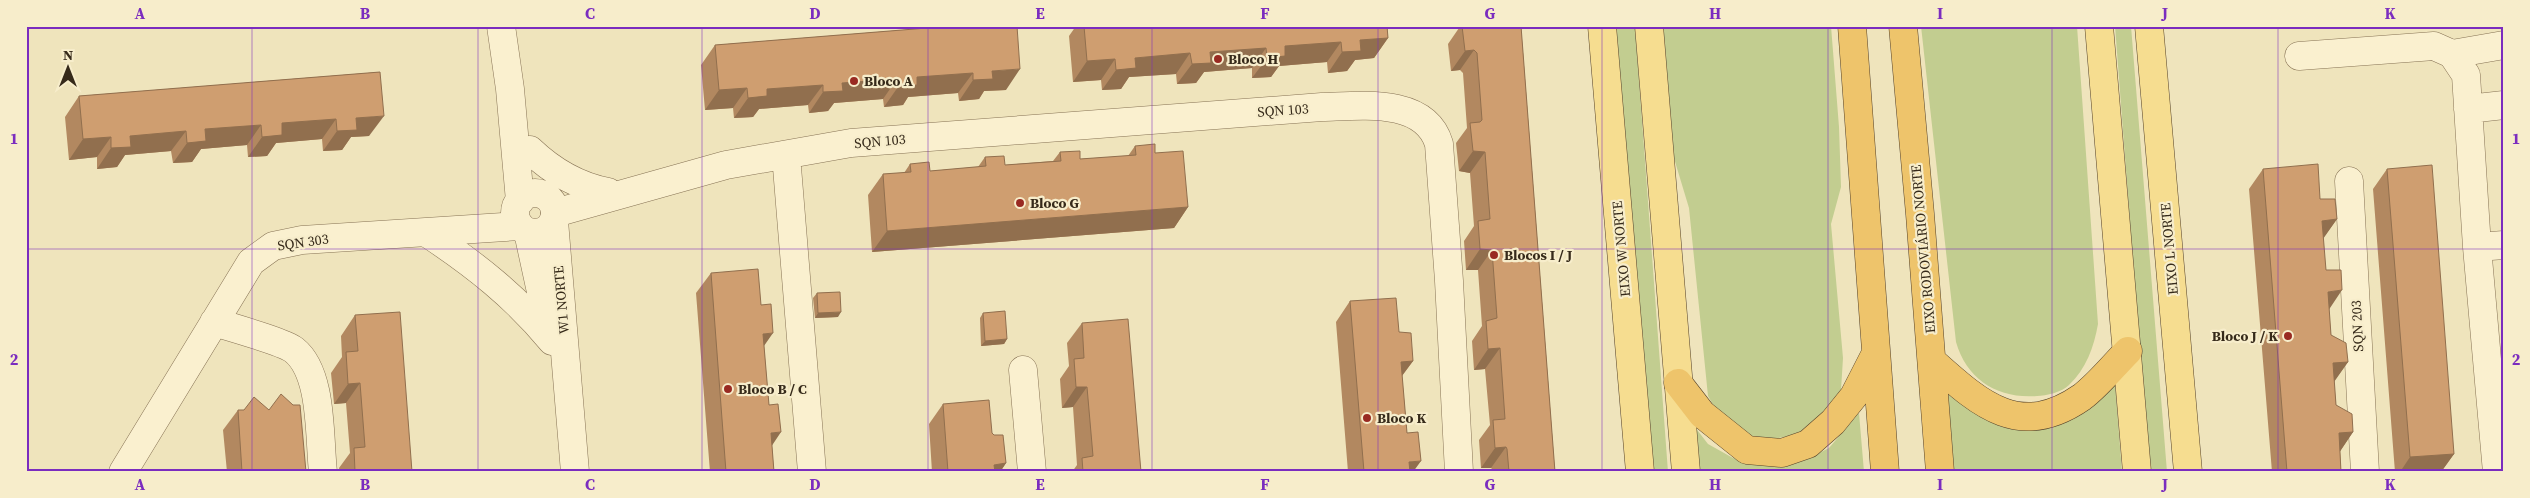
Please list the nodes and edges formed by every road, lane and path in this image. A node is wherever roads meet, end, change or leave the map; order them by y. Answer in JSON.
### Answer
{"nodes":[{"id":1,"x":501,"y":26,"type":"edge"},
{"id":2,"x":1650,"y":26,"type":"edge"},
{"id":3,"x":1852,"y":26,"type":"edge"},
{"id":4,"x":1903,"y":26,"type":"edge"},
{"id":5,"x":2099,"y":26,"type":"edge"},
{"id":6,"x":2149,"y":26,"type":"edge"},
{"id":7,"x":1602,"y":27,"type":"edge"},
{"id":8,"x":2504,"y":45,"type":"edge"},
{"id":9,"x":2452,"y":54,"type":"junction"},
{"id":10,"x":2299,"y":56,"type":"dead end"},
{"id":11,"x":510,"y":89,"type":"junction"},
{"id":12,"x":2504,"y":105,"type":"edge"},
{"id":13,"x":2468,"y":109,"type":"junction"},
{"id":14,"x":530,"y":150,"type":"junction"},
{"id":15,"x":786,"y":155,"type":"junction"},
{"id":16,"x":2349,"y":181,"type":"dead end"},
{"id":17,"x":659,"y":184,"type":"junction"},
{"id":18,"x":608,"y":192,"type":"junction"},
{"id":19,"x":536,"y":212,"type":"junction"},
{"id":20,"x":414,"y":233,"type":"junction"},
{"id":21,"x":2504,"y":245,"type":"edge"},
{"id":22,"x":2477,"y":247,"type":"junction"},
{"id":23,"x":214,"y":322,"type":"junction"},
{"id":24,"x":552,"y":340,"type":"junction"},
{"id":25,"x":2128,"y":351,"type":"junction"},
{"id":26,"x":1876,"y":354,"type":"junction"},
{"id":27,"x":1932,"y":361,"type":"junction"},
{"id":28,"x":1023,"y":370,"type":"dead end"},
{"id":29,"x":568,"y":380,"type":"junction"},
{"id":30,"x":1678,"y":383,"type":"junction"},
{"id":31,"x":123,"y":472,"type":"edge"},
{"id":32,"x":323,"y":472,"type":"edge"},
{"id":33,"x":575,"y":472,"type":"edge"},
{"id":34,"x":812,"y":472,"type":"edge"},
{"id":35,"x":1032,"y":472,"type":"edge"},
{"id":36,"x":1459,"y":472,"type":"edge"},
{"id":37,"x":1640,"y":472,"type":"edge"},
{"id":38,"x":1686,"y":472,"type":"edge"},
{"id":39,"x":1885,"y":472,"type":"edge"},
{"id":40,"x":1940,"y":472,"type":"edge"},
{"id":41,"x":2137,"y":472,"type":"edge"},
{"id":42,"x":2188,"y":472,"type":"edge"},
{"id":43,"x":2365,"y":472,"type":"edge"},
{"id":44,"x":2497,"y":472,"type":"edge"}],
"edges":[{"from":1,"to":11,"type":"street","name":"W1 NORTE"},
{"from":2,"to":30,"type":"main road"},
{"from":3,"to":26,"type":"highway"},
{"from":4,"to":27,"type":"highway","name":"EIXO RODOVIÁRIO NORTE"},
{"from":5,"to":25,"type":"main road"},
{"from":6,"to":42,"type":"main road","name":"EIXO L NORTE"},
{"from":7,"to":37,"type":"main road","name":"EIXO W NORTE"},
{"from":8,"to":9,"type":"street"},
{"from":9,"to":10,"type":"street"},
{"from":9,"to":13,"type":"street"},
{"from":11,"to":14,"type":"street","name":"W1 NORTE"},
{"from":11,"to":19,"type":"street","name":"W1 NORTE"},
{"from":12,"to":13,"type":"street"},
{"from":13,"to":22,"type":"street"},
{"from":14,"to":18,"type":"street"},
{"from":14,"to":19,"type":"street","name":"W1 NORTE"},
{"from":15,"to":17,"type":"street","name":"SQN 103"},
{"from":15,"to":34,"type":"street"},
{"from":15,"to":36,"type":"street","name":"SQN 103"},
{"from":16,"to":43,"type":"street","name":"SQN 203"},
{"from":17,"to":18,"type":"street","name":"SQN 103"},
{"from":17,"to":19,"type":"street","name":"SQN 103"},
{"from":18,"to":19,"type":"street","name":"SQN 103"},
{"from":19,"to":20,"type":"street","name":"SQN 303"},
{"from":19,"to":24,"type":"street","name":"W1 NORTE"},
{"from":19,"to":29,"type":"street","name":"W1 NORTE"},
{"from":20,"to":23,"type":"street","name":"SQN 303"},
{"from":20,"to":24,"type":"street"},
{"from":21,"to":22,"type":"street"},
{"from":22,"to":44,"type":"street"},
{"from":23,"to":31,"type":"street","name":"SQN 303"},
{"from":23,"to":32,"type":"street"},
{"from":24,"to":29,"type":"street","name":"W1 NORTE"},
{"from":25,"to":27,"type":"highway"},
{"from":25,"to":41,"type":"main road"},
{"from":26,"to":30,"type":"highway"},
{"from":26,"to":39,"type":"highway"},
{"from":27,"to":40,"type":"highway","name":"EIXO RODOVIÁRIO NORTE"},
{"from":28,"to":35,"type":"street"},
{"from":29,"to":33,"type":"street","name":"W1 NORTE"},
{"from":30,"to":38,"type":"main road"}]}
